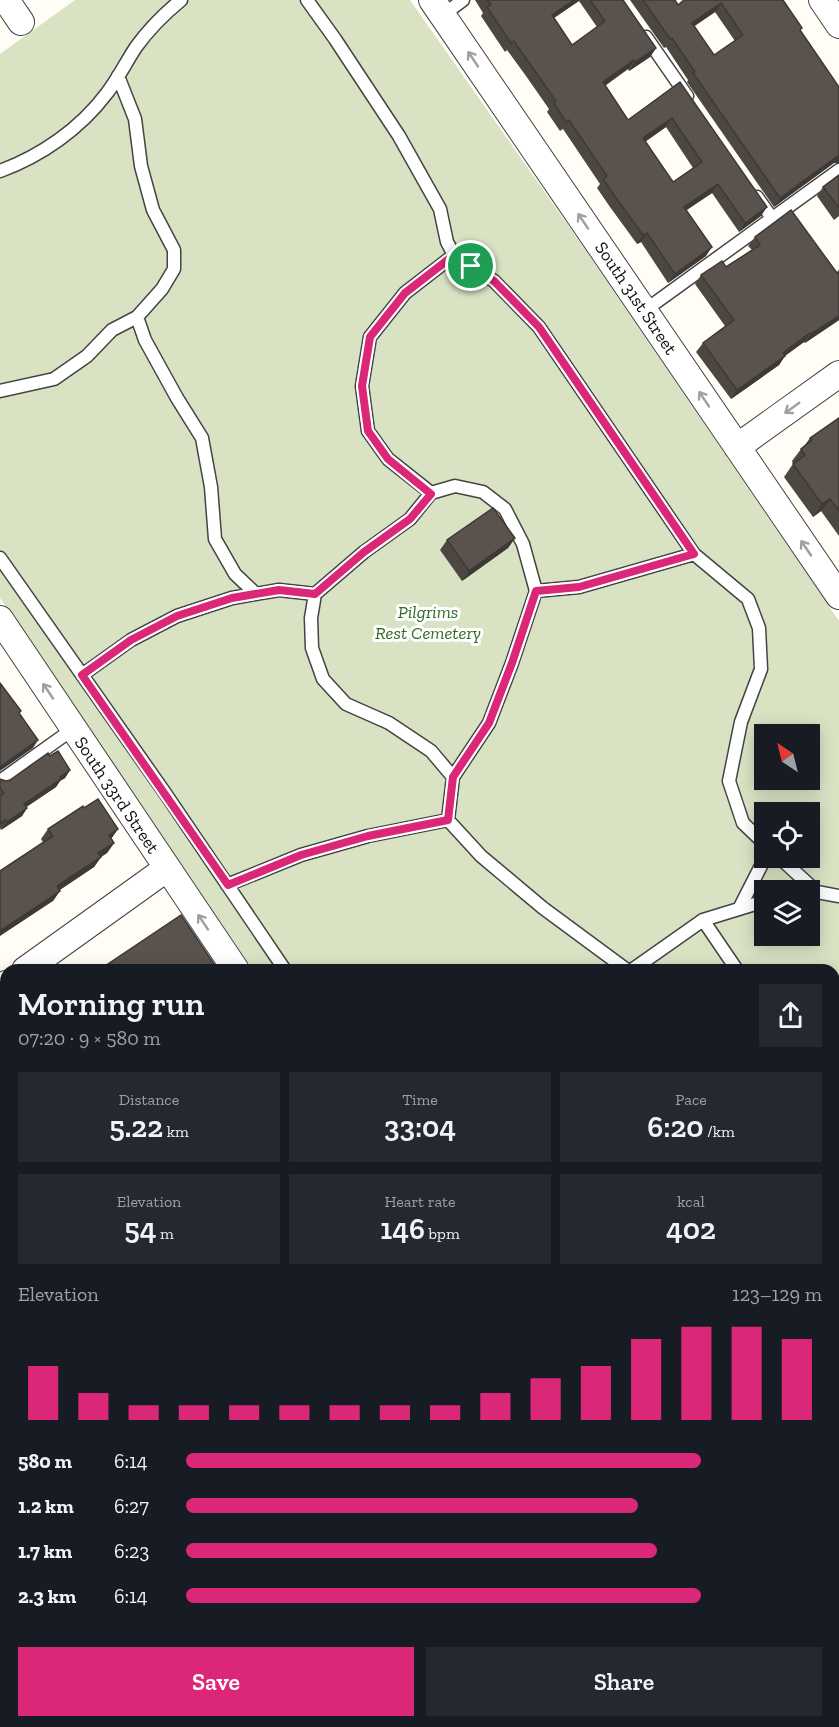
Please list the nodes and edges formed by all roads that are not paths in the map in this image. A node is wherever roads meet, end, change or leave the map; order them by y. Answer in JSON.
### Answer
{"nodes":[{"id":1,"x":6,"y":0,"type":"edge"},
{"id":2,"x":181,"y":0,"type":"edge"},
{"id":3,"x":307,"y":0,"type":"edge"},
{"id":4,"x":463,"y":0,"type":"edge"},
{"id":5,"x":822,"y":0,"type":"edge"},
{"id":6,"x":437,"y":8,"type":"edge"},
{"id":7,"x":21,"y":22,"type":"dead end"},
{"id":8,"x":839,"y":25,"type":"edge"},
{"id":9,"x":640,"y":28,"type":"edge"},
{"id":10,"x":118,"y":76,"type":"junction"},
{"id":11,"x":693,"y":104,"type":"edge"},
{"id":12,"x":839,"y":170,"type":"edge"},
{"id":13,"x":0,"y":171,"type":"edge"},
{"id":14,"x":752,"y":189,"type":"edge"},
{"id":15,"x":772,"y":218,"type":"junction"},
{"id":16,"x":454,"y":255,"type":"junction"},
{"id":17,"x":644,"y":311,"type":"junction"},
{"id":18,"x":137,"y":317,"type":"junction"},
{"id":19,"x":839,"y":374,"type":"edge"},
{"id":20,"x":0,"y":390,"type":"edge"},
{"id":21,"x":737,"y":447,"type":"junction"},
{"id":22,"x":431,"y":494,"type":"junction"},
{"id":23,"x":694,"y":554,"type":"junction"},
{"id":24,"x":0,"y":558,"type":"edge"},
{"id":25,"x":836,"y":586,"type":"edge"},
{"id":26,"x":536,"y":591,"type":"junction"},
{"id":27,"x":256,"y":594,"type":"junction"},
{"id":28,"x":315,"y":594,"type":"junction"},
{"id":29,"x":0,"y":619,"type":"edge"},
{"id":30,"x":82,"y":675,"type":"junction"},
{"id":31,"x":73,"y":729,"type":"junction"},
{"id":32,"x":453,"y":777,"type":"junction"},
{"id":33,"x":0,"y":781,"type":"edge"},
{"id":34,"x":448,"y":820,"type":"junction"},
{"id":35,"x":754,"y":834,"type":"edge"},
{"id":36,"x":166,"y":868,"type":"junction"},
{"id":37,"x":760,"y":868,"type":"edge"},
{"id":38,"x":789,"y":868,"type":"edge"},
{"id":39,"x":801,"y":880,"type":"edge"},
{"id":40,"x":228,"y":885,"type":"junction"},
{"id":41,"x":820,"y":894,"type":"edge"},
{"id":42,"x":839,"y":896,"type":"edge"},
{"id":43,"x":754,"y":904,"type":"edge"},
{"id":44,"x":739,"y":909,"type":"junction"},
{"id":45,"x":703,"y":920,"type":"junction"},
{"id":46,"x":33,"y":964,"type":"edge"},
{"id":47,"x":232,"y":964,"type":"edge"},
{"id":48,"x":281,"y":964,"type":"edge"},
{"id":49,"x":619,"y":964,"type":"edge"},
{"id":50,"x":641,"y":964,"type":"edge"},
{"id":51,"x":733,"y":964,"type":"edge"}],
"edges":[{"from":1,"to":7,"type":"street"},
{"from":2,"to":10,"type":"lane"},
{"from":3,"to":16,"type":"lane"},
{"from":4,"to":6,"type":"lane"},
{"from":5,"to":8,"type":"street"},
{"from":17,"to":6,"type":"street","name":"South 31st Street","one_way":true},
{"from":9,"to":11,"type":"lane"},
{"from":10,"to":13,"type":"lane"},
{"from":10,"to":18,"type":"lane"},
{"from":12,"to":15,"type":"lane"},
{"from":14,"to":15,"type":"lane"},
{"from":15,"to":17,"type":"lane"},
{"from":16,"to":22,"type":"lane"},
{"from":16,"to":23,"type":"lane"},
{"from":21,"to":17,"type":"street","name":"South 31st Street","one_way":true},
{"from":18,"to":20,"type":"lane"},
{"from":18,"to":27,"type":"lane"},
{"from":19,"to":21,"type":"street","one_way":true},
{"from":25,"to":21,"type":"street","name":"South 31st Street","one_way":true},
{"from":22,"to":26,"type":"lane"},
{"from":22,"to":28,"type":"lane"},
{"from":23,"to":26,"type":"lane"},
{"from":23,"to":35,"type":"lane"},
{"from":24,"to":30,"type":"lane"},
{"from":26,"to":32,"type":"lane"},
{"from":27,"to":28,"type":"lane"},
{"from":27,"to":30,"type":"lane"},
{"from":28,"to":32,"type":"lane"},
{"from":31,"to":29,"type":"street","name":"South 33rd Street","one_way":true},
{"from":30,"to":40,"type":"lane"},
{"from":31,"to":33,"type":"lane"},
{"from":31,"to":36,"type":"street","name":"South 33rd Street"},
{"from":32,"to":34,"type":"lane"},
{"from":34,"to":40,"type":"lane"},
{"from":34,"to":49,"type":"lane"},
{"from":36,"to":46,"type":"street"},
{"from":47,"to":36,"type":"street","name":"South 33rd Street","one_way":true},
{"from":37,"to":44,"type":"lane"},
{"from":38,"to":39,"type":"lane"},
{"from":40,"to":48,"type":"lane"},
{"from":41,"to":42,"type":"lane"},
{"from":43,"to":44,"type":"lane"},
{"from":44,"to":45,"type":"lane"},
{"from":45,"to":50,"type":"lane"},
{"from":45,"to":51,"type":"lane"}]}
